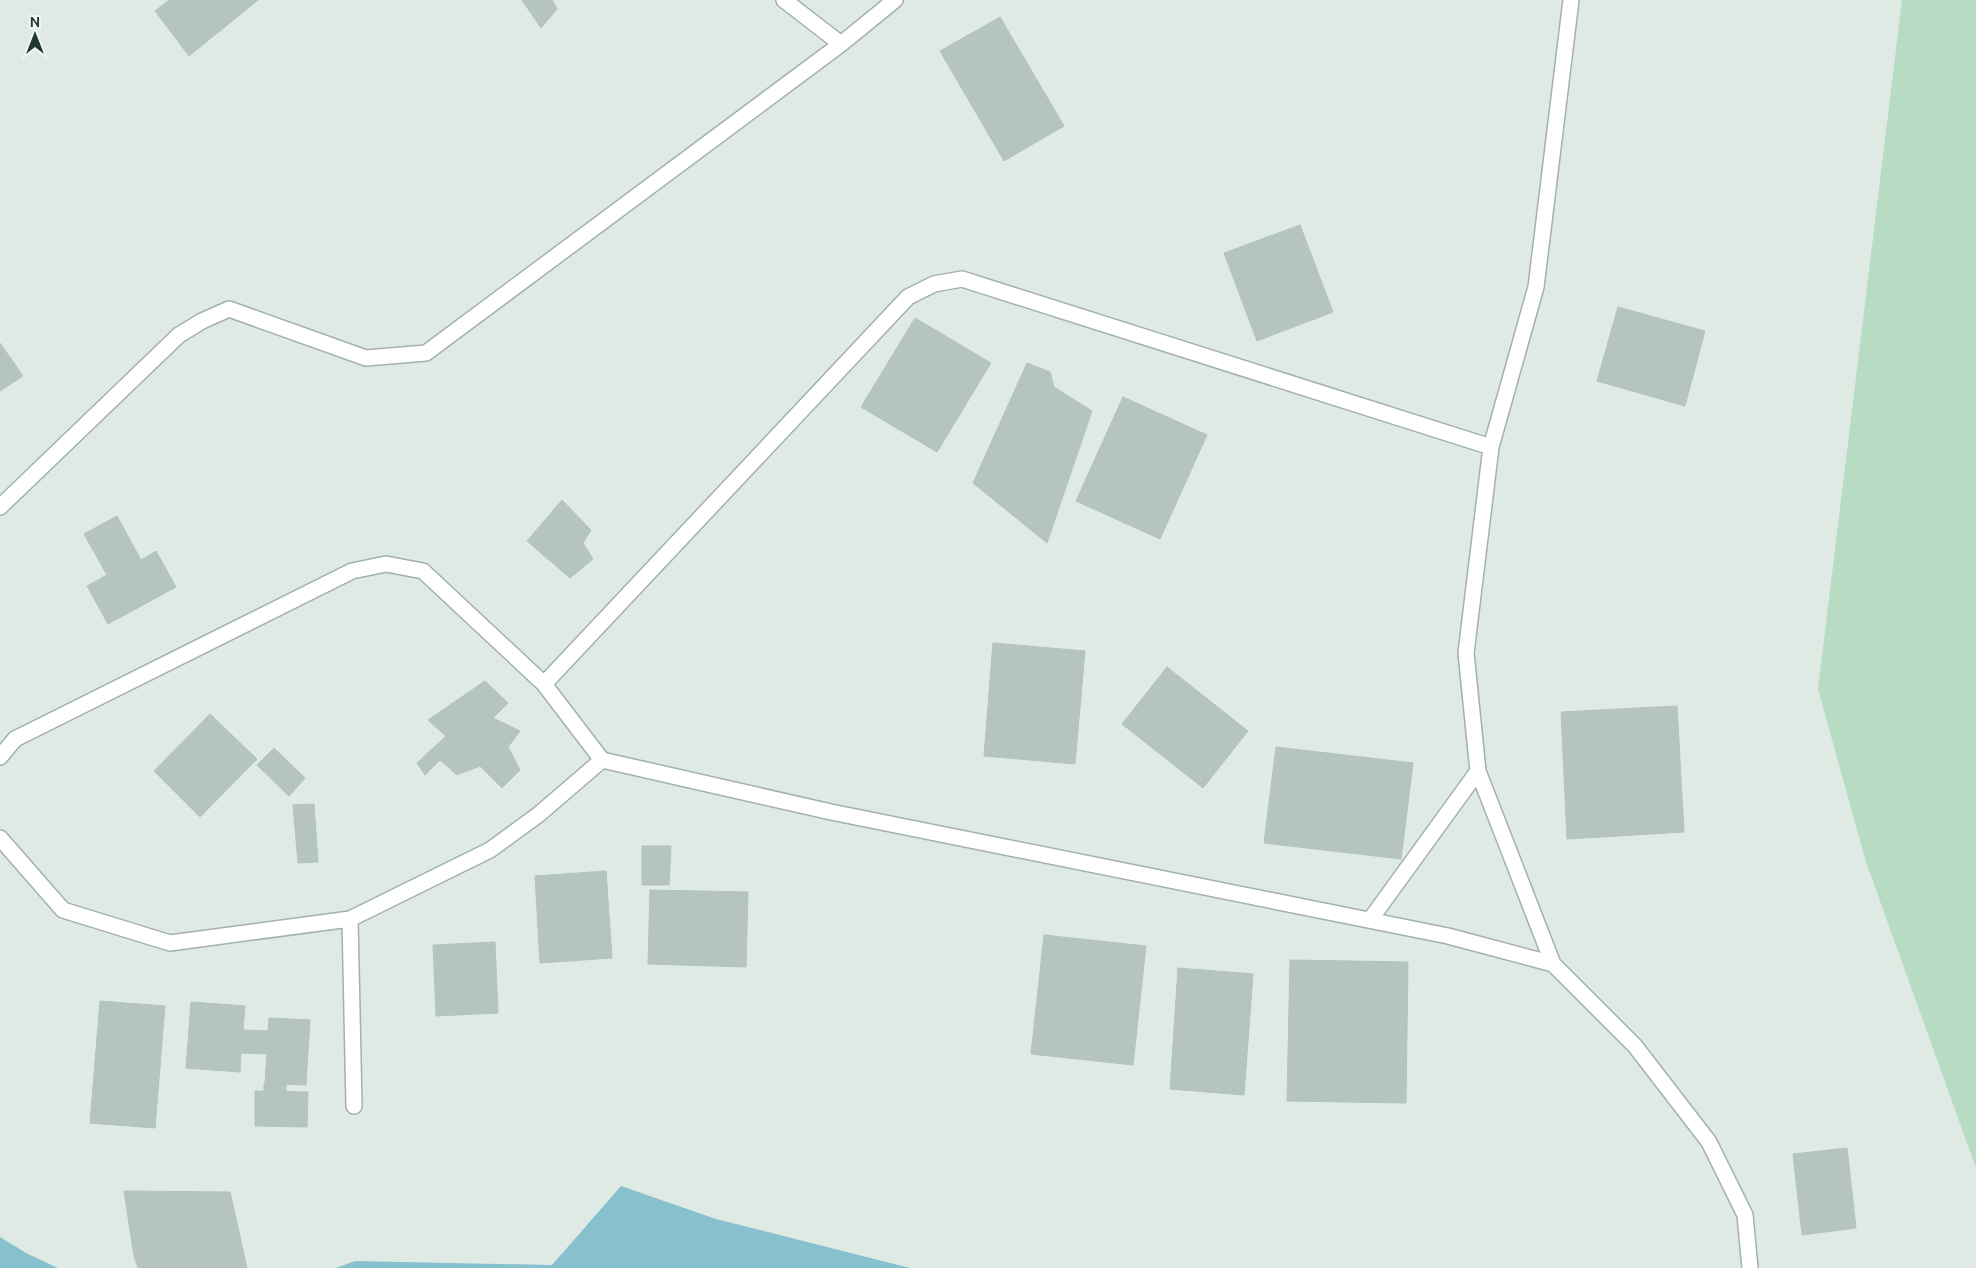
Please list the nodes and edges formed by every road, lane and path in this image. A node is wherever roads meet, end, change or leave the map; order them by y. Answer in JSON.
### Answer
{"nodes":[{"id":1,"x":784,"y":0,"type":"edge"},
{"id":2,"x":895,"y":0,"type":"edge"},
{"id":3,"x":1571,"y":0,"type":"edge"},
{"id":4,"x":840,"y":44,"type":"junction"},
{"id":5,"x":1491,"y":447,"type":"junction"},
{"id":6,"x":0,"y":507,"type":"edge"},
{"id":7,"x":544,"y":684,"type":"junction"},
{"id":8,"x":0,"y":757,"type":"edge"},
{"id":9,"x":602,"y":760,"type":"junction"},
{"id":10,"x":1478,"y":772,"type":"junction"},
{"id":11,"x":0,"y":838,"type":"edge"},
{"id":12,"x":350,"y":919,"type":"junction"},
{"id":13,"x":1370,"y":920,"type":"junction"},
{"id":14,"x":1553,"y":964,"type":"junction"},
{"id":15,"x":354,"y":1106,"type":"dead end"},
{"id":16,"x":1750,"y":1268,"type":"edge"}],
"edges":[{"from":1,"to":4,"type":"street"},
{"from":2,"to":4,"type":"street"},
{"from":3,"to":5,"type":"street"},
{"from":4,"to":6,"type":"street"},
{"from":5,"to":7,"type":"street"},
{"from":5,"to":10,"type":"street"},
{"from":7,"to":8,"type":"street"},
{"from":7,"to":9,"type":"street"},
{"from":9,"to":12,"type":"street"},
{"from":9,"to":13,"type":"street"},
{"from":10,"to":13,"type":"street"},
{"from":10,"to":14,"type":"street"},
{"from":11,"to":12,"type":"street"},
{"from":12,"to":15,"type":"street"},
{"from":13,"to":14,"type":"street"},
{"from":14,"to":16,"type":"street"}]}
